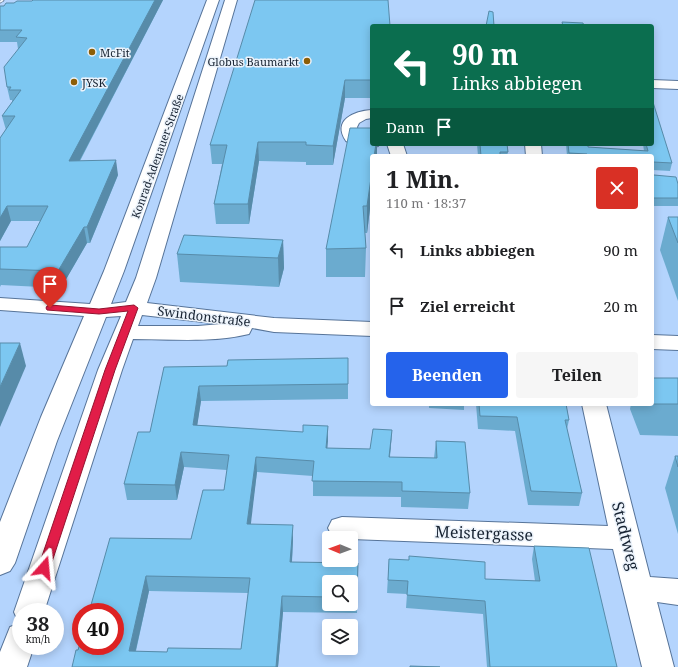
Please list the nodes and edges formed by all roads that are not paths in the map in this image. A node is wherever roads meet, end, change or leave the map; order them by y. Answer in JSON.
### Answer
{"nodes":[{"id":1,"x":214,"y":0,"type":"edge"},
{"id":2,"x":231,"y":0,"type":"edge"},
{"id":3,"x":654,"y":84,"type":"edge"},
{"id":4,"x":678,"y":85,"type":"edge"},
{"id":5,"x":370,"y":114,"type":"edge"},
{"id":6,"x":370,"y":143,"type":"edge"},
{"id":7,"x":0,"y":304,"type":"edge"},
{"id":8,"x":134,"y":308,"type":"junction"},
{"id":9,"x":99,"y":311,"type":"junction"},
{"id":10,"x":274,"y":325,"type":"junction"},
{"id":11,"x":370,"y":329,"type":"edge"},
{"id":12,"x":124,"y":332,"type":"junction"},
{"id":13,"x":654,"y":342,"type":"edge"},
{"id":14,"x":678,"y":343,"type":"edge"},
{"id":15,"x":594,"y":406,"type":"edge"},
{"id":16,"x":342,"y":528,"type":"dead end"},
{"id":17,"x":625,"y":538,"type":"junction"},
{"id":18,"x":0,"y":563,"type":"edge"},
{"id":19,"x":639,"y":588,"type":"junction"},
{"id":20,"x":678,"y":592,"type":"edge"},
{"id":21,"x":32,"y":603,"type":"edge"},
{"id":22,"x":15,"y":655,"type":"edge"},
{"id":23,"x":11,"y":667,"type":"edge"},
{"id":24,"x":658,"y":667,"type":"edge"}],
"edges":[{"from":1,"to":9,"type":"street","name":"Konrad-Adenauer-Straße"},
{"from":2,"to":8,"type":"street","name":"Konrad-Adenauer-Straße"},
{"from":3,"to":4,"type":"street"},
{"from":5,"to":6,"type":"street"},
{"from":7,"to":9,"type":"street"},
{"from":8,"to":9,"type":"street"},
{"from":8,"to":10,"type":"street","name":"Swindonstraße"},
{"from":8,"to":12,"type":"street","name":"Konrad-Adenauer-Straße"},
{"from":9,"to":12,"type":"street"},
{"from":9,"to":18,"type":"street","name":"Konrad-Adenauer-Straße"},
{"from":10,"to":11,"type":"street","name":"Swindonstraße"},
{"from":10,"to":12,"type":"street","name":"Swindonstraße"},
{"from":12,"to":21,"type":"street","name":"Konrad-Adenauer-Straße"},
{"from":13,"to":14,"type":"street"},
{"from":15,"to":17,"type":"street","name":"Stadtweg"},
{"from":16,"to":17,"type":"street","name":"Meistergasse"},
{"from":17,"to":19,"type":"street","name":"Stadtweg"},
{"from":19,"to":20,"type":"street"},
{"from":19,"to":24,"type":"street","name":"Stadtweg"},
{"from":22,"to":23,"type":"street"}]}
